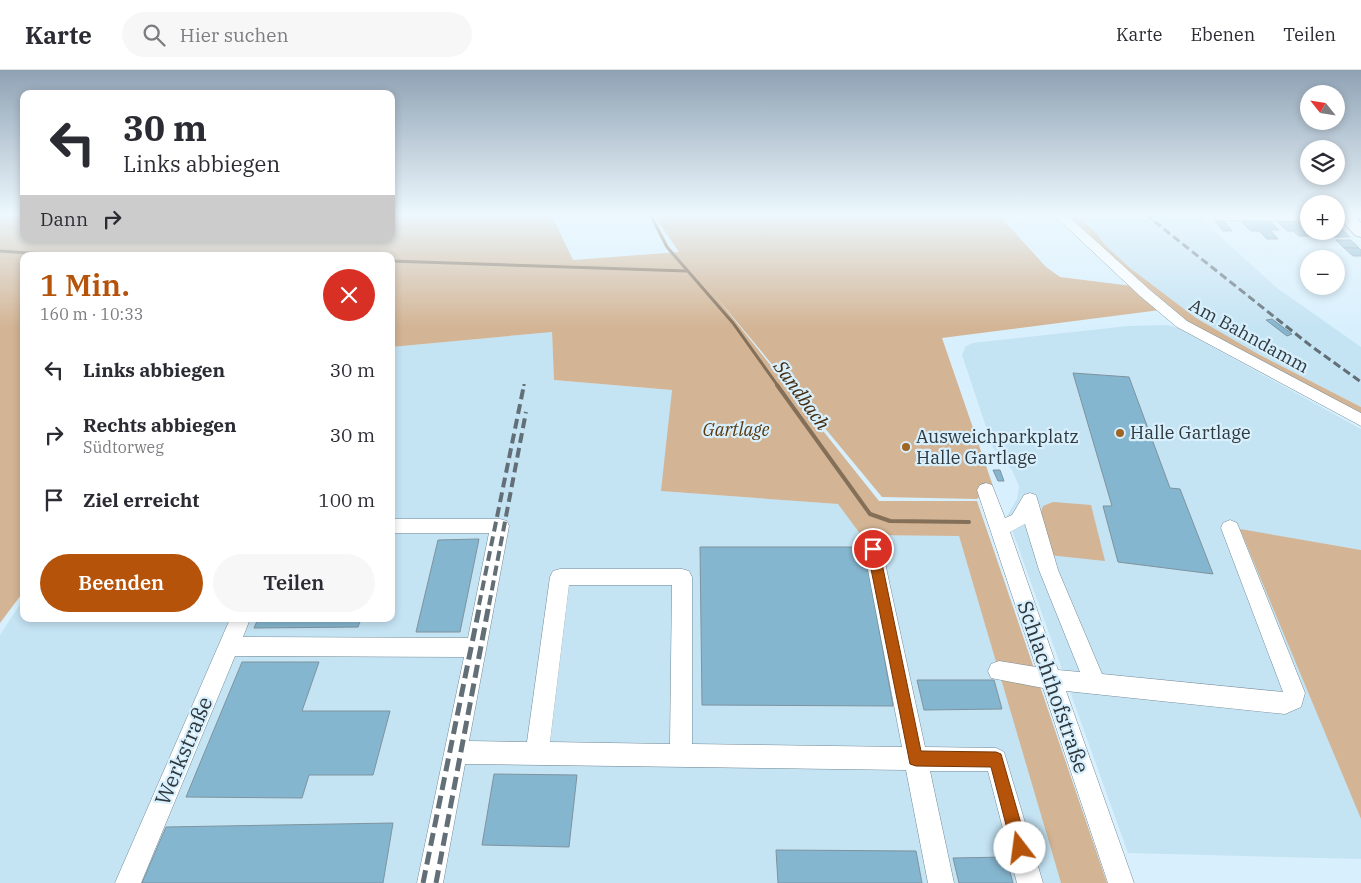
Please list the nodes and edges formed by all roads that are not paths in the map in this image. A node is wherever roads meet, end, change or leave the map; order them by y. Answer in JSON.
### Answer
{"nodes":[{"id":1,"x":1100,"y":252,"type":"edge"},
{"id":2,"x":1361,"y":420,"type":"edge"},
{"id":3,"x":986,"y":490,"type":"dead end"},
{"id":4,"x":395,"y":526,"type":"edge"},
{"id":5,"x":1230,"y":528,"type":"dead end"},
{"id":6,"x":999,"y":529,"type":"junction"},
{"id":7,"x":873,"y":549,"type":"dead end"},
{"id":8,"x":239,"y":622,"type":"edge"},
{"id":9,"x":229,"y":646,"type":"junction"},
{"id":10,"x":476,"y":648,"type":"junction"},
{"id":11,"x":999,"y":671,"type":"dead end"},
{"id":12,"x":1050,"y":679,"type":"junction"},
{"id":13,"x":1095,"y":682,"type":"junction"},
{"id":14,"x":456,"y":752,"type":"junction"},
{"id":15,"x":537,"y":754,"type":"junction"},
{"id":16,"x":682,"y":756,"type":"junction"},
{"id":17,"x":916,"y":759,"type":"junction"},
{"id":18,"x":128,"y":883,"type":"edge"},
{"id":19,"x":430,"y":883,"type":"edge"},
{"id":20,"x":940,"y":883,"type":"edge"},
{"id":21,"x":1030,"y":883,"type":"edge"},
{"id":22,"x":1121,"y":883,"type":"edge"}],
"edges":[{"from":1,"to":2,"type":"street","name":"Am Bahndamm"},
{"from":3,"to":6,"type":"street","name":"Schlachthofstraße"},
{"from":4,"to":10,"type":"street"},
{"from":5,"to":13,"type":"street"},
{"from":6,"to":12,"type":"street","name":"Schlachthofstraße"},
{"from":6,"to":13,"type":"street"},
{"from":7,"to":17,"type":"street"},
{"from":8,"to":9,"type":"street","name":"Werkstraße"},
{"from":9,"to":10,"type":"street"},
{"from":9,"to":18,"type":"street","name":"Werkstraße"},
{"from":10,"to":14,"type":"street"},
{"from":11,"to":12,"type":"street"},
{"from":12,"to":13,"type":"street"},
{"from":12,"to":22,"type":"street","name":"Schlachthofstraße"},
{"from":14,"to":15,"type":"street"},
{"from":14,"to":19,"type":"street"},
{"from":15,"to":16,"type":"street"},
{"from":15,"to":16,"type":"street"},
{"from":16,"to":17,"type":"street"},
{"from":17,"to":20,"type":"street"},
{"from":17,"to":21,"type":"street"}]}
